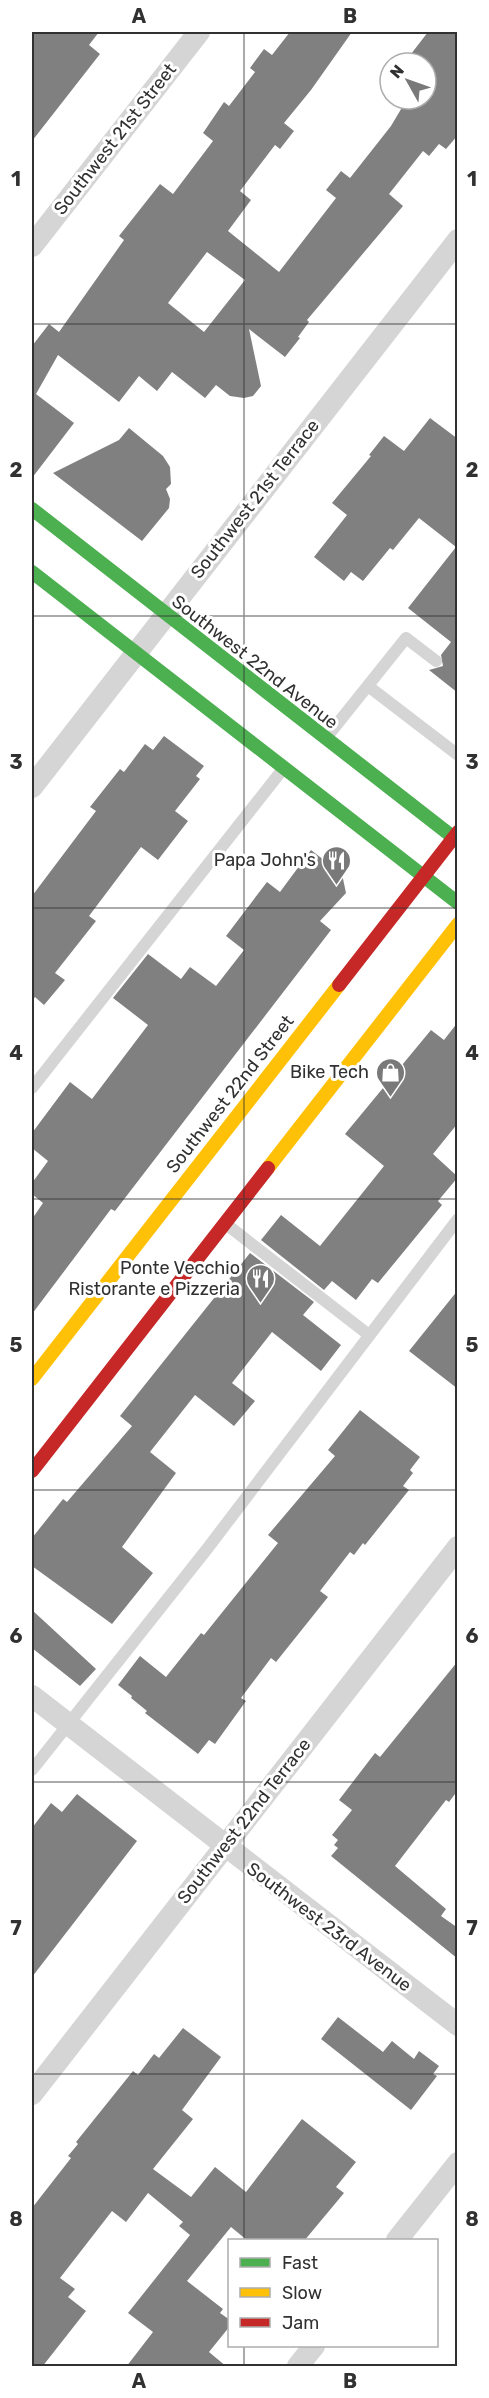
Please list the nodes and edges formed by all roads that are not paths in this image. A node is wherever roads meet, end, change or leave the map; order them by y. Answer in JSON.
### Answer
{"nodes":[{"id":1,"x":199,"y":32,"type":"edge"},
{"id":2,"x":458,"y":240,"type":"edge"},
{"id":3,"x":32,"y":246,"type":"edge"},
{"id":4,"x":32,"y":509,"type":"edge"},
{"id":5,"x":32,"y":572,"type":"edge"},
{"id":6,"x":165,"y":615,"type":"junction"},
{"id":7,"x":135,"y":654,"type":"junction"},
{"id":8,"x":436,"y":662,"type":"dead end"},
{"id":9,"x":368,"y":686,"type":"junction"},
{"id":10,"x":325,"y":739,"type":"junction"},
{"id":11,"x":458,"y":755,"type":"edge"},
{"id":12,"x":284,"y":768,"type":"junction"},
{"id":13,"x":32,"y":787,"type":"edge"},
{"id":14,"x":456,"y":837,"type":"edge"},
{"id":15,"x":423,"y":876,"type":"junction"},
{"id":16,"x":458,"y":903,"type":"edge"},
{"id":17,"x":458,"y":924,"type":"edge"},
{"id":18,"x":32,"y":1088,"type":"edge"},
{"id":19,"x":458,"y":1219,"type":"edge"},
{"id":20,"x":225,"y":1223,"type":"junction"},
{"id":21,"x":369,"y":1335,"type":"junction"},
{"id":22,"x":32,"y":1379,"type":"edge"},
{"id":23,"x":32,"y":1471,"type":"edge"},
{"id":24,"x":458,"y":1547,"type":"edge"},
{"id":25,"x":32,"y":1698,"type":"edge"},
{"id":26,"x":68,"y":1724,"type":"junction"},
{"id":27,"x":32,"y":1770,"type":"edge"},
{"id":28,"x":224,"y":1846,"type":"junction"},
{"id":29,"x":458,"y":2025,"type":"edge"},
{"id":30,"x":32,"y":2094,"type":"edge"},
{"id":31,"x":458,"y":2163,"type":"edge"},
{"id":32,"x":399,"y":2239,"type":"edge"},
{"id":33,"x":313,"y":2347,"type":"edge"},
{"id":34,"x":298,"y":2367,"type":"edge"}],
"edges":[{"from":1,"to":3,"type":"street","name":"Southwest 21st Street"},
{"from":2,"to":6,"type":"street","name":"Southwest 21st Terrace"},
{"from":4,"to":6,"type":"main road","name":"Southwest 22nd Avenue"},
{"from":5,"to":7,"type":"main road"},
{"from":6,"to":7,"type":"street","name":"Southwest 21st Terrace"},
{"from":6,"to":10,"type":"main road","name":"Southwest 22nd Avenue"},
{"from":7,"to":12,"type":"main road"},
{"from":7,"to":13,"type":"street","name":"Southwest 21st Terrace"},
{"from":8,"to":9,"type":"lane"},
{"from":9,"to":10,"type":"lane"},
{"from":9,"to":11,"type":"lane"},
{"from":10,"to":14,"type":"main road","name":"Southwest 22nd Avenue"},
{"from":12,"to":15,"type":"main road"},
{"from":12,"to":18,"type":"lane"},
{"from":14,"to":15,"type":"main road","name":"Southwest 22nd Street"},
{"from":15,"to":16,"type":"main road"},
{"from":15,"to":22,"type":"main road","name":"Southwest 22nd Street"},
{"from":17,"to":20,"type":"main road"},
{"from":19,"to":21,"type":"lane"},
{"from":20,"to":21,"type":"lane"},
{"from":20,"to":23,"type":"main road"},
{"from":21,"to":26,"type":"lane"},
{"from":24,"to":28,"type":"street","name":"Southwest 22nd Terrace"},
{"from":25,"to":26,"type":"street","name":"Southwest 23rd Avenue"},
{"from":26,"to":27,"type":"lane"},
{"from":26,"to":28,"type":"street","name":"Southwest 23rd Avenue"},
{"from":28,"to":29,"type":"street","name":"Southwest 23rd Avenue"},
{"from":28,"to":30,"type":"street","name":"Southwest 22nd Terrace"},
{"from":31,"to":32,"type":"street"},
{"from":33,"to":34,"type":"street"}]}
